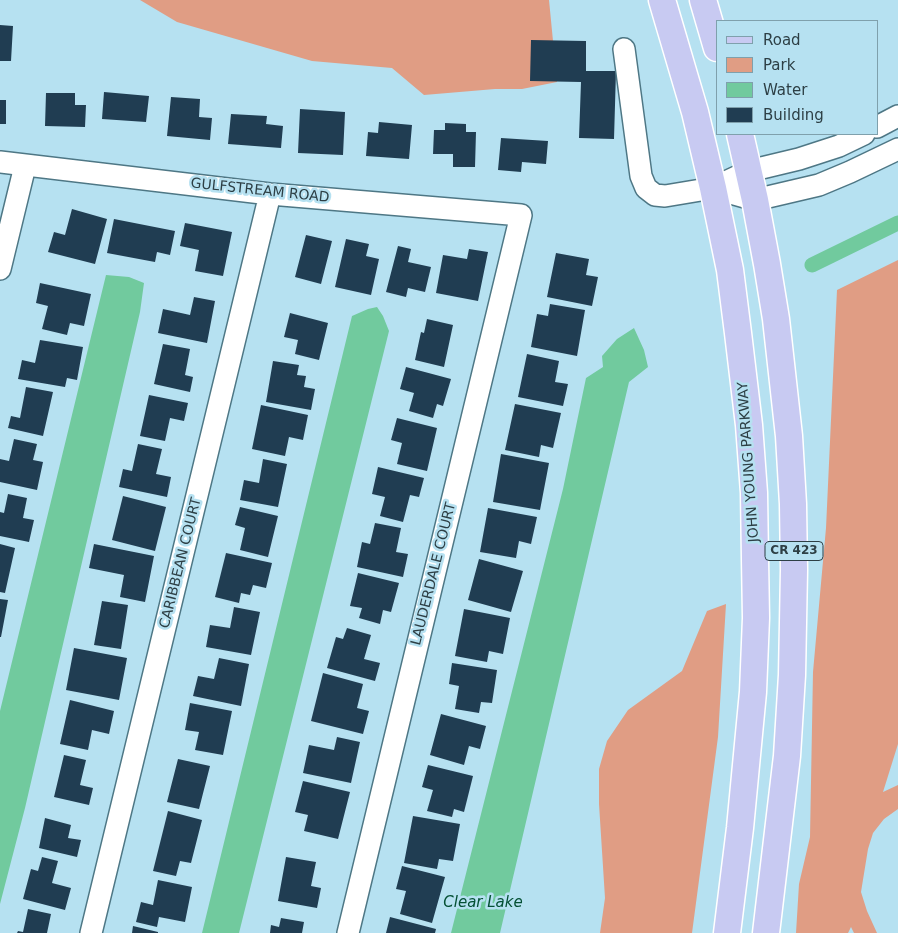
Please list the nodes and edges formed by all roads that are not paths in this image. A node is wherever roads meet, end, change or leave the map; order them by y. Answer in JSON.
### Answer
{"nodes":[{"id":1,"x":662,"y":0,"type":"edge"},
{"id":2,"x":702,"y":0,"type":"edge"},
{"id":3,"x":716,"y":45,"type":"edge"},
{"id":4,"x":624,"y":49,"type":"dead end"},
{"id":5,"x":898,"y":116,"type":"edge"},
{"id":6,"x":878,"y":126,"type":"edge"},
{"id":7,"x":740,"y":135,"type":"edge"},
{"id":8,"x":862,"y":135,"type":"edge"},
{"id":9,"x":898,"y":149,"type":"edge"},
{"id":10,"x":0,"y":162,"type":"edge"},
{"id":11,"x":25,"y":166,"type":"junction"},
{"id":12,"x":749,"y":171,"type":"junction"},
{"id":13,"x":713,"y":188,"type":"junction"},
{"id":14,"x":270,"y":194,"type":"junction"},
{"id":15,"x":755,"y":200,"type":"junction"},
{"id":16,"x":521,"y":215,"type":"joint"},
{"id":17,"x":0,"y":269,"type":"edge"},
{"id":18,"x":91,"y":933,"type":"edge"},
{"id":19,"x":348,"y":933,"type":"edge"},
{"id":20,"x":727,"y":933,"type":"edge"},
{"id":21,"x":766,"y":933,"type":"edge"}],
"edges":[{"from":1,"to":13,"type":"main road","name":"JOHN YOUNG PARKWAY","number":"CR 423"},
{"from":2,"to":3,"type":"main road"},
{"from":4,"to":13,"type":"street"},
{"from":5,"to":6,"type":"street"},
{"from":7,"to":12,"type":"main road","number":"CR 423"},
{"from":8,"to":12,"type":"street"},
{"from":9,"to":15,"type":"street"},
{"from":10,"to":11,"type":"street","name":"GULFSTREAM ROAD"},
{"from":11,"to":14,"type":"street","name":"GULFSTREAM ROAD"},
{"from":11,"to":17,"type":"street"},
{"from":12,"to":13,"type":"street"},
{"from":12,"to":15,"type":"main road","number":"CR 423"},
{"from":13,"to":15,"type":"street"},
{"from":13,"to":20,"type":"main road","name":"JOHN YOUNG PARKWAY","number":"CR 423"},
{"from":14,"to":16,"type":"street","name":"GULFSTREAM ROAD"},
{"from":14,"to":18,"type":"street","name":"CARIBBEAN COURT"},
{"from":15,"to":21,"type":"main road","number":"CR 423"},
{"from":16,"to":19,"type":"street","name":"LAUDERDALE COURT"}]}
